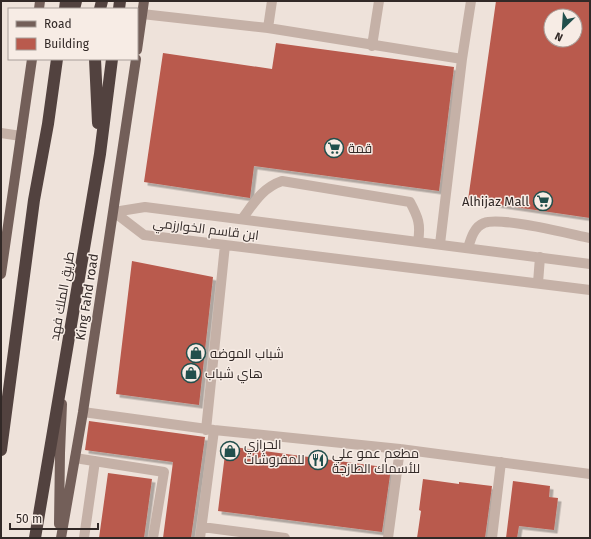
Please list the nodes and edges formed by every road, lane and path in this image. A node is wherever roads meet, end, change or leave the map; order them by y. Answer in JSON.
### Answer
{"nodes":[{"id":1,"x":144,"y":1,"type":"edge"},
{"id":2,"x":272,"y":1,"type":"edge"},
{"id":3,"x":379,"y":1,"type":"edge"},
{"id":4,"x":471,"y":1,"type":"edge"},
{"id":5,"x":142,"y":14,"type":"junction"},
{"id":6,"x":268,"y":28,"type":"junction"},
{"id":7,"x":138,"y":43,"type":"edge"},
{"id":8,"x":372,"y":46,"type":"junction"},
{"id":9,"x":462,"y":59,"type":"junction"},
{"id":10,"x":32,"y":60,"type":"edge"},
{"id":11,"x":57,"y":60,"type":"edge"},
{"id":12,"x":62,"y":60,"type":"edge"},
{"id":13,"x":95,"y":60,"type":"edge"},
{"id":14,"x":112,"y":60,"type":"edge"},
{"id":15,"x":136,"y":60,"type":"edge"},
{"id":16,"x":48,"y":124,"type":"junction"},
{"id":17,"x":1,"y":133,"type":"edge"},
{"id":18,"x":21,"y":136,"type":"junction"},
{"id":19,"x":100,"y":154,"type":"junction"},
{"id":20,"x":114,"y":212,"type":"junction"},
{"id":21,"x":242,"y":219,"type":"junction"},
{"id":22,"x":590,"y":238,"type":"edge"},
{"id":23,"x":4,"y":239,"type":"edge"},
{"id":24,"x":418,"y":242,"type":"junction"},
{"id":25,"x":440,"y":244,"type":"junction"},
{"id":26,"x":225,"y":245,"type":"junction"},
{"id":27,"x":468,"y":248,"type":"junction"},
{"id":28,"x":540,"y":257,"type":"junction"},
{"id":29,"x":590,"y":264,"type":"edge"},
{"id":30,"x":1,"y":274,"type":"edge"},
{"id":31,"x":538,"y":283,"type":"junction"},
{"id":32,"x":590,"y":290,"type":"edge"},
{"id":33,"x":65,"y":361,"type":"junction"},
{"id":34,"x":83,"y":412,"type":"junction"},
{"id":35,"x":210,"y":430,"type":"junction"},
{"id":36,"x":400,"y":449,"type":"junction"},
{"id":37,"x":1,"y":450,"type":"edge"},
{"id":38,"x":75,"y":458,"type":"junction"},
{"id":39,"x":95,"y":461,"type":"junction"},
{"id":40,"x":501,"y":462,"type":"junction"},
{"id":41,"x":590,"y":474,"type":"edge"},
{"id":42,"x":202,"y":527,"type":"junction"},
{"id":43,"x":35,"y":538,"type":"edge"},
{"id":44,"x":60,"y":538,"type":"edge"},
{"id":45,"x":84,"y":538,"type":"edge"},
{"id":46,"x":154,"y":538,"type":"edge"},
{"id":47,"x":200,"y":538,"type":"edge"},
{"id":48,"x":285,"y":538,"type":"edge"},
{"id":49,"x":388,"y":538,"type":"edge"},
{"id":50,"x":492,"y":538,"type":"edge"}],
"edges":[{"from":1,"to":5,"type":"main road"},
{"from":2,"to":6,"type":"street"},
{"from":3,"to":8,"type":"street"},
{"from":4,"to":9,"type":"street"},
{"from":5,"to":6,"type":"street"},
{"from":5,"to":7,"type":"main road"},
{"from":6,"to":8,"type":"street"},
{"from":8,"to":9,"type":"street"},
{"from":9,"to":25,"type":"street"},
{"from":10,"to":18,"type":"main road"},
{"from":11,"to":16,"type":"highway"},
{"from":12,"to":16,"type":"highway"},
{"from":13,"to":19,"type":"highway"},
{"from":14,"to":19,"type":"highway","name":"طريق الملك فهد"},
{"from":15,"to":20,"type":"main road","name":"King Fahd road"},
{"from":16,"to":37,"type":"highway"},
{"from":17,"to":18,"type":"street"},
{"from":18,"to":23,"type":"main road"},
{"from":19,"to":33,"type":"highway","name":"طريق الملك فهد"},
{"from":20,"to":21,"type":"street","name":"ابن قاسم الخوارزمي"},
{"from":20,"to":26,"type":"street","name":"ابن قاسم الخوارزمي"},
{"from":20,"to":34,"type":"main road","name":"King Fahd road"},
{"from":21,"to":24,"type":"street","name":"ابن قاسم الخوارزمي"},
{"from":21,"to":24,"type":"street"},
{"from":22,"to":27,"type":"street"},
{"from":23,"to":30,"type":"main road"},
{"from":24,"to":25,"type":"street","name":"ابن قاسم الخوارزمي"},
{"from":25,"to":27,"type":"street","name":"ابن قاسم الخوارزمي"},
{"from":26,"to":31,"type":"street","name":"ابن قاسم الخوارزمي"},
{"from":26,"to":35,"type":"street"},
{"from":27,"to":28,"type":"street","name":"ابن قاسم الخوارزمي"},
{"from":28,"to":29,"type":"street","name":"ابن قاسم الخوارزمي"},
{"from":28,"to":31,"type":"street"},
{"from":31,"to":32,"type":"street","name":"ابن قاسم الخوارزمي"},
{"from":33,"to":43,"type":"highway","name":"طريق الملك فهد"},
{"from":33,"to":44,"type":"main road"},
{"from":34,"to":35,"type":"street"},
{"from":34,"to":38,"type":"main road","name":"King Fahd road"},
{"from":35,"to":36,"type":"street"},
{"from":35,"to":42,"type":"street"},
{"from":36,"to":40,"type":"street"},
{"from":36,"to":49,"type":"street"},
{"from":38,"to":39,"type":"street"},
{"from":38,"to":44,"type":"main road","name":"King Fahd road"},
{"from":39,"to":45,"type":"street"},
{"from":39,"to":46,"type":"street"},
{"from":40,"to":41,"type":"street"},
{"from":40,"to":50,"type":"street"},
{"from":42,"to":47,"type":"street"},
{"from":42,"to":48,"type":"street"}]}
